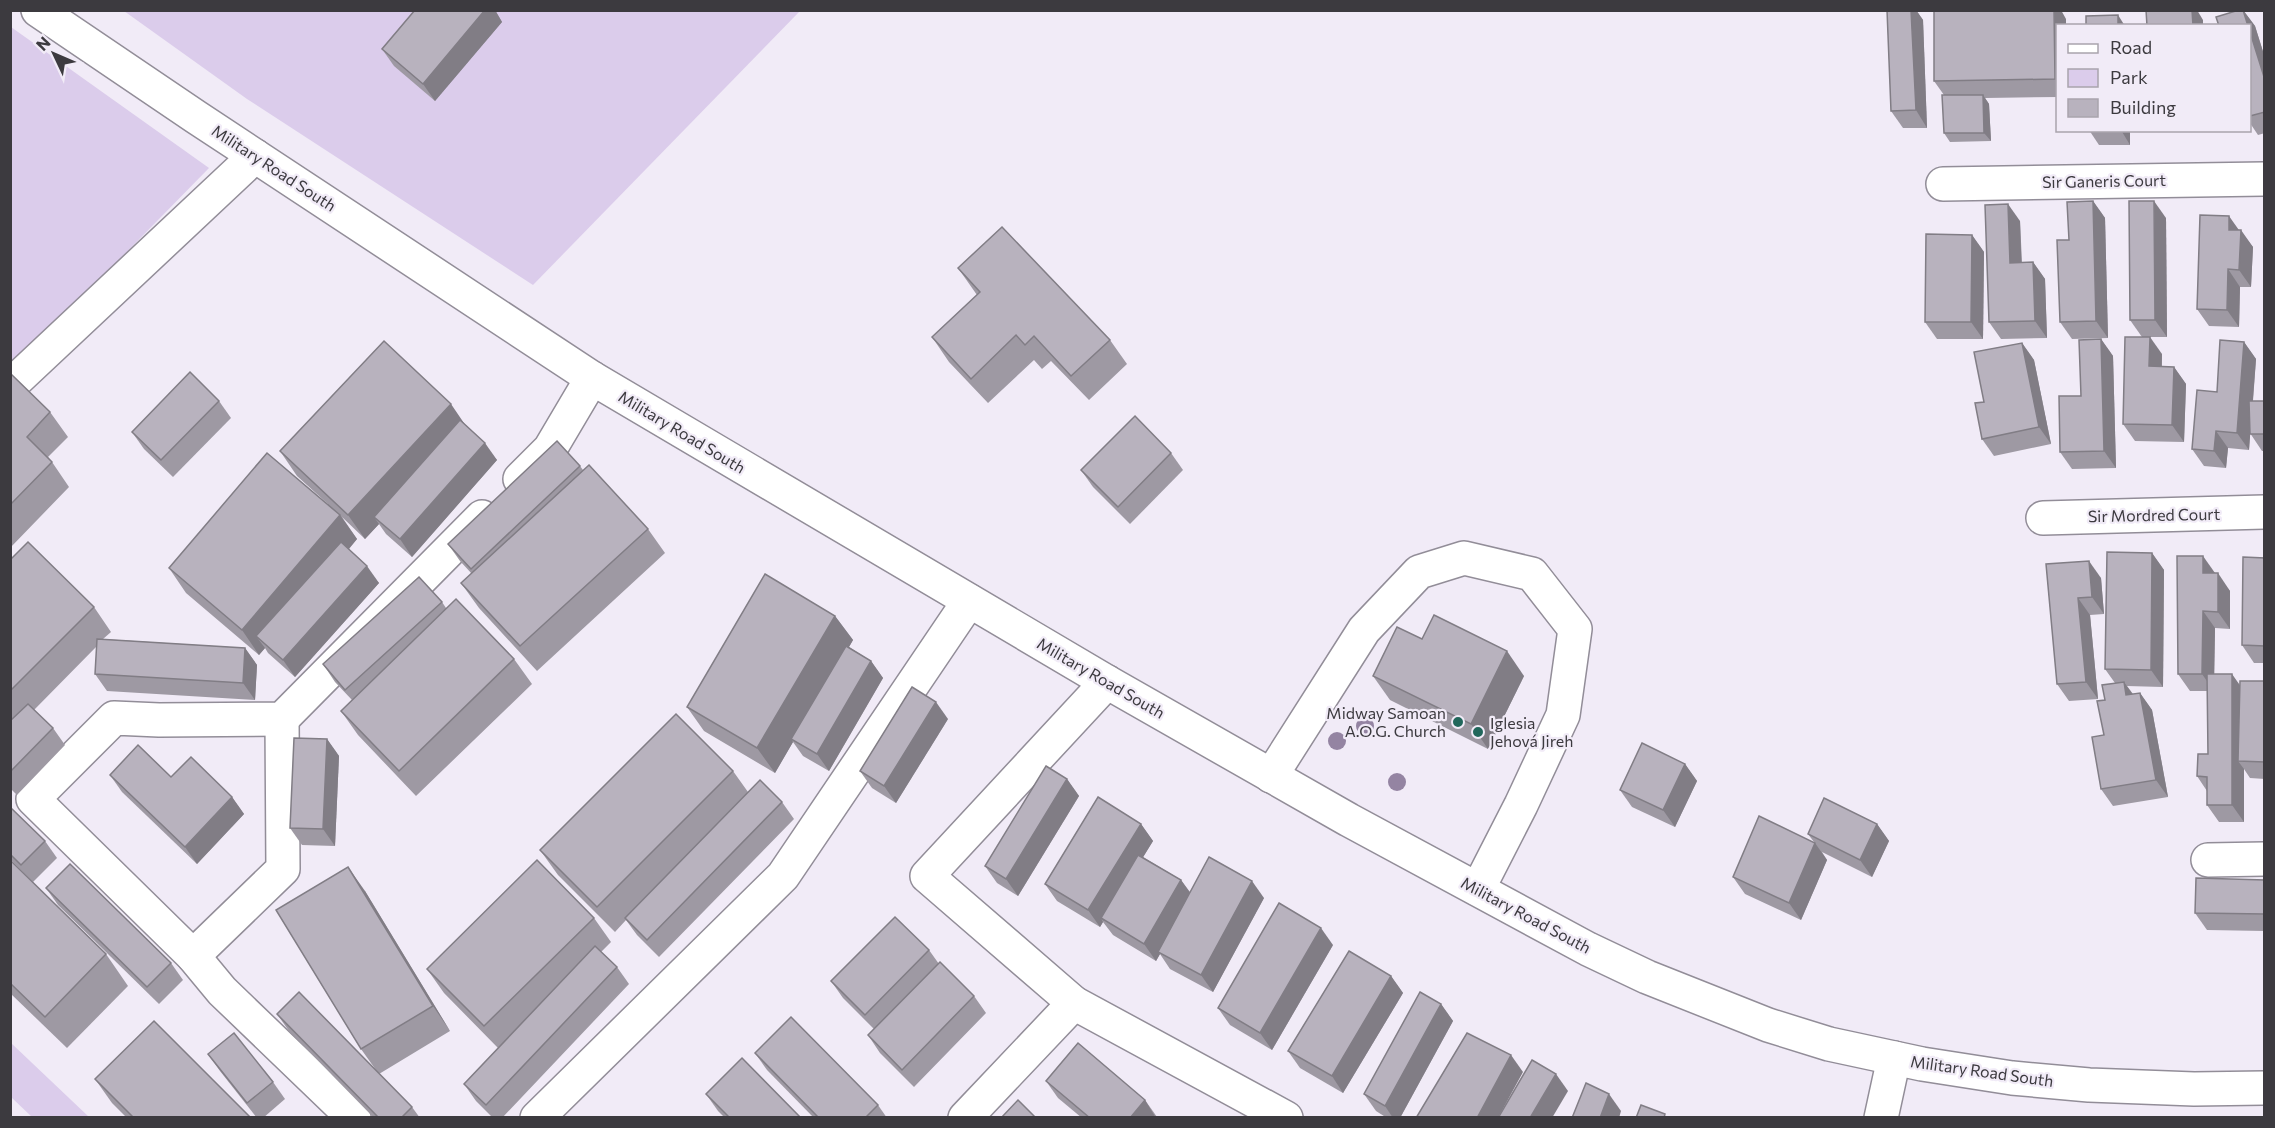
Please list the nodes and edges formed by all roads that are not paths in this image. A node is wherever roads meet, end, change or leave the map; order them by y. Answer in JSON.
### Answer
{"nodes":[{"id":1,"x":38,"y":10,"type":"edge"},
{"id":2,"x":255,"y":156,"type":"junction"},
{"id":3,"x":2265,"y":179,"type":"edge"},
{"id":4,"x":1942,"y":184,"type":"dead end"},
{"id":5,"x":592,"y":378,"type":"junction"},
{"id":6,"x":10,"y":386,"type":"edge"},
{"id":7,"x":2265,"y":512,"type":"edge"},
{"id":8,"x":2043,"y":518,"type":"dead end"},
{"id":9,"x":969,"y":601,"type":"junction"},
{"id":10,"x":1107,"y":682,"type":"junction"},
{"id":11,"x":282,"y":720,"type":"junction"},
{"id":12,"x":1271,"y":776,"type":"junction"},
{"id":13,"x":2265,"y":859,"type":"edge"},
{"id":14,"x":2208,"y":860,"type":"dead end"},
{"id":15,"x":1478,"y":890,"type":"junction"},
{"id":16,"x":194,"y":956,"type":"junction"},
{"id":17,"x":1074,"y":1003,"type":"junction"},
{"id":18,"x":1894,"y":1058,"type":"junction"},
{"id":19,"x":2265,"y":1088,"type":"edge"},
{"id":20,"x":354,"y":1118,"type":"edge"},
{"id":21,"x":537,"y":1118,"type":"edge"},
{"id":22,"x":965,"y":1118,"type":"edge"},
{"id":23,"x":1286,"y":1118,"type":"edge"},
{"id":24,"x":1881,"y":1118,"type":"edge"}],
"edges":[{"from":1,"to":2,"type":"main road","name":"Military Road South"},
{"from":2,"to":5,"type":"main road","name":"Military Road South"},
{"from":2,"to":6,"type":"main road"},
{"from":3,"to":4,"type":"main road","name":"Sir Ganeris Court"},
{"from":5,"to":9,"type":"main road","name":"Military Road South"},
{"from":5,"to":11,"type":"main road"},
{"from":7,"to":8,"type":"main road","name":"Sir Mordred Court"},
{"from":9,"to":10,"type":"main road","name":"Military Road South"},
{"from":9,"to":21,"type":"main road"},
{"from":10,"to":12,"type":"main road","name":"Military Road South"},
{"from":10,"to":17,"type":"main road"},
{"from":11,"to":16,"type":"main road"},
{"from":11,"to":16,"type":"main road"},
{"from":12,"to":15,"type":"main road","name":"Military Road South"},
{"from":12,"to":15,"type":"main road"},
{"from":13,"to":14,"type":"main road"},
{"from":15,"to":18,"type":"main road","name":"Military Road South"},
{"from":16,"to":20,"type":"main road"},
{"from":17,"to":22,"type":"main road"},
{"from":17,"to":23,"type":"main road"},
{"from":18,"to":19,"type":"main road","name":"Military Road South"},
{"from":18,"to":24,"type":"main road"}]}
